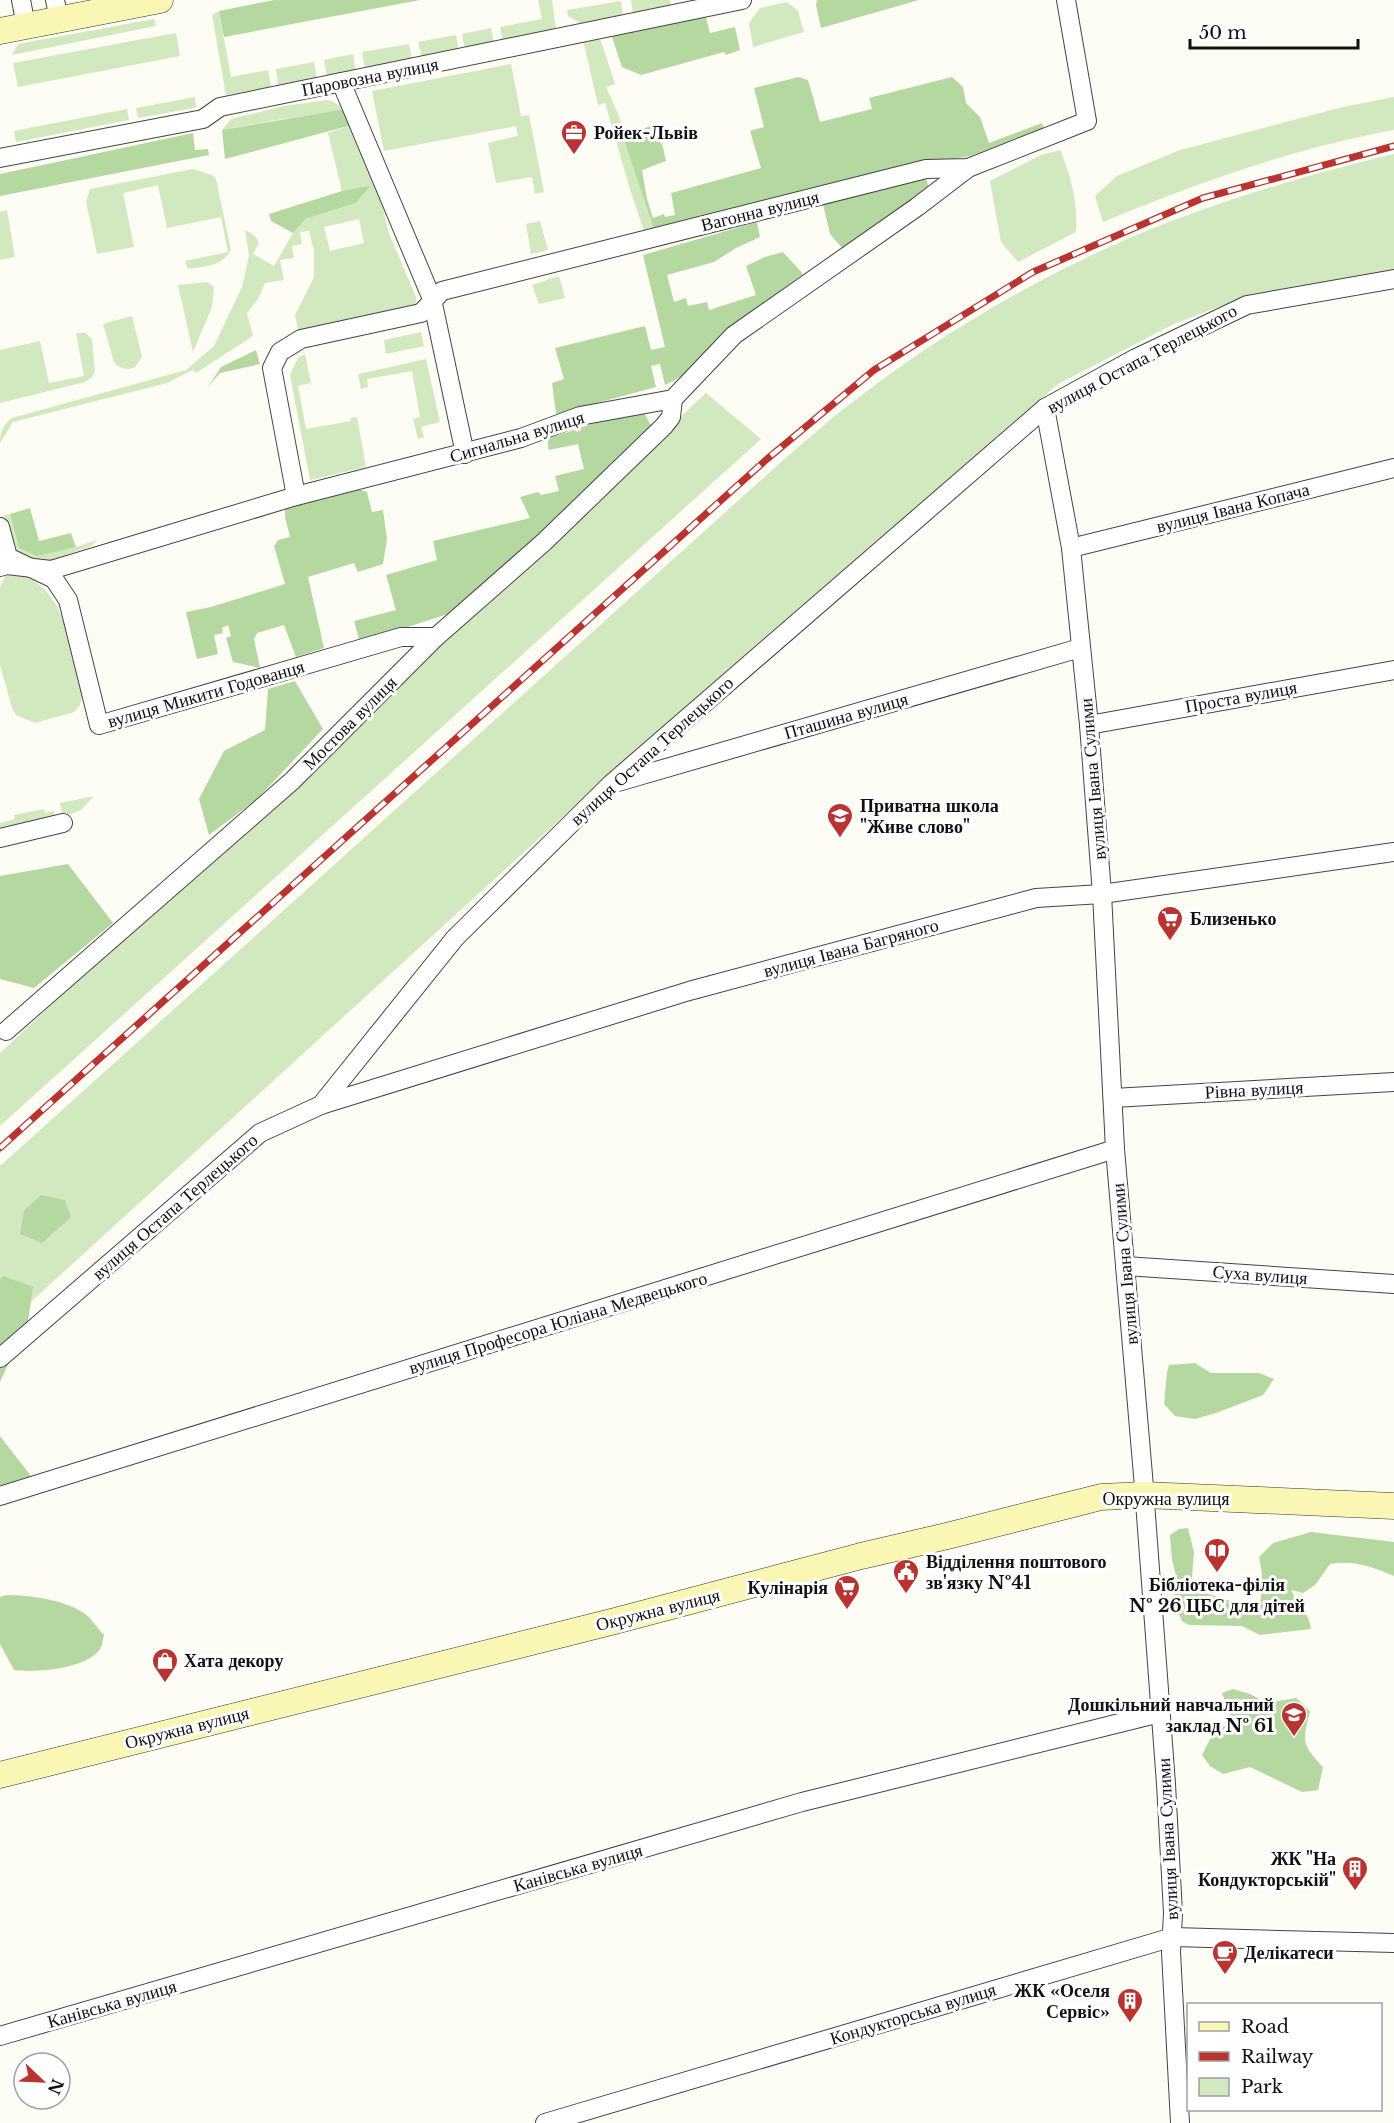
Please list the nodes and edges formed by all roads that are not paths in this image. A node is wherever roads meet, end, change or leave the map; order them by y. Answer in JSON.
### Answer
{"nodes":[{"id":1,"x":21,"y":0,"type":"edge"},
{"id":2,"x":160,"y":0,"type":"edge"},
{"id":3,"x":742,"y":0,"type":"edge"},
{"id":4,"x":1066,"y":0,"type":"edge"},
{"id":5,"x":57,"y":10,"type":"edge"},
{"id":6,"x":26,"y":26,"type":"junction"},
{"id":7,"x":0,"y":31,"type":"edge"},
{"id":8,"x":342,"y":82,"type":"junction"},
{"id":9,"x":0,"y":158,"type":"edge"},
{"id":10,"x":968,"y":168,"type":"junction"},
{"id":11,"x":1394,"y":279,"type":"edge"},
{"id":12,"x":432,"y":299,"type":"junction"},
{"id":13,"x":673,"y":399,"type":"junction"},
{"id":14,"x":1045,"y":408,"type":"junction"},
{"id":15,"x":465,"y":454,"type":"junction"},
{"id":16,"x":1394,"y":468,"type":"edge"},
{"id":17,"x":296,"y":496,"type":"junction"},
{"id":18,"x":0,"y":527,"type":"edge"},
{"id":19,"x":1071,"y":549,"type":"junction"},
{"id":20,"x":25,"y":566,"type":"junction"},
{"id":21,"x":0,"y":567,"type":"edge"},
{"id":22,"x":436,"y":637,"type":"junction"},
{"id":23,"x":1080,"y":648,"type":"junction"},
{"id":24,"x":1394,"y":670,"type":"edge"},
{"id":25,"x":1089,"y":725,"type":"junction"},
{"id":26,"x":611,"y":784,"type":"junction"},
{"id":27,"x":63,"y":823,"type":"dead end"},
{"id":28,"x":0,"y":838,"type":"edge"},
{"id":29,"x":1394,"y":852,"type":"edge"},
{"id":30,"x":1102,"y":894,"type":"junction"},
{"id":31,"x":6,"y":1031,"type":"dead end"},
{"id":32,"x":1394,"y":1082,"type":"edge"},
{"id":33,"x":1113,"y":1098,"type":"junction"},
{"id":34,"x":321,"y":1105,"type":"junction"},
{"id":35,"x":1115,"y":1149,"type":"junction"},
{"id":36,"x":1125,"y":1266,"type":"junction"},
{"id":37,"x":1394,"y":1284,"type":"edge"},
{"id":38,"x":0,"y":1358,"type":"edge"},
{"id":39,"x":1144,"y":1495,"type":"junction"},
{"id":40,"x":0,"y":1496,"type":"edge"},
{"id":41,"x":1394,"y":1506,"type":"edge"},
{"id":42,"x":1160,"y":1713,"type":"junction"},
{"id":43,"x":0,"y":1775,"type":"edge"},
{"id":44,"x":1173,"y":1937,"type":"junction"},
{"id":45,"x":1394,"y":1943,"type":"edge"},
{"id":46,"x":0,"y":2036,"type":"edge"},
{"id":47,"x":545,"y":2123,"type":"edge"},
{"id":48,"x":1180,"y":2123,"type":"edge"}],
"edges":[{"from":1,"to":6,"type":"street"},
{"from":2,"to":5,"type":"main road"},
{"from":3,"to":8,"type":"street","name":"Паровозна вулиця"},
{"from":4,"to":10,"type":"street","name":"Вагонна вулиця"},
{"from":5,"to":6,"type":"main road"},
{"from":6,"to":7,"type":"main road"},
{"from":8,"to":9,"type":"street","name":"Паровозна вулиця"},
{"from":8,"to":12,"type":"street"},
{"from":10,"to":12,"type":"street","name":"Вагонна вулиця"},
{"from":10,"to":13,"type":"street"},
{"from":11,"to":14,"type":"street","name":"вулиця Остапа Терлецького"},
{"from":12,"to":15,"type":"street"},
{"from":12,"to":17,"type":"street","name":"Вагонна вулиця"},
{"from":13,"to":15,"type":"street","name":"Сигнальна вулиця"},
{"from":13,"to":22,"type":"street","name":"Мостова вулиця"},
{"from":14,"to":19,"type":"street","name":"вулиця Івана Сулими"},
{"from":14,"to":26,"type":"street","name":"вулиця Остапа Терлецького"},
{"from":15,"to":17,"type":"street","name":"Сигнальна вулиця"},
{"from":16,"to":19,"type":"street","name":"вулиця Івана Копача"},
{"from":17,"to":20,"type":"street","name":"Сигнальна вулиця"},
{"from":18,"to":20,"type":"street","name":"вулиця Микити Годованця"},
{"from":19,"to":23,"type":"street","name":"вулиця Івана Сулими"},
{"from":20,"to":21,"type":"street","name":"Сигнальна вулиця"},
{"from":20,"to":22,"type":"street","name":"вулиця Микити Годованця"},
{"from":22,"to":31,"type":"street","name":"Мостова вулиця"},
{"from":23,"to":25,"type":"street","name":"вулиця Івана Сулими"},
{"from":23,"to":26,"type":"street","name":"Пташина вулиця"},
{"from":24,"to":25,"type":"street","name":"Проста вулиця"},
{"from":25,"to":30,"type":"street","name":"вулиця Івана Сулими"},
{"from":26,"to":34,"type":"street","name":"вулиця Остапа Терлецького"},
{"from":27,"to":28,"type":"street"},
{"from":29,"to":30,"type":"street","name":"вулиця Івана Багряного"},
{"from":30,"to":33,"type":"street","name":"вулиця Івана Сулими"},
{"from":30,"to":34,"type":"street","name":"вулиця Івана Багряного"},
{"from":32,"to":33,"type":"street","name":"Рівна вулиця"},
{"from":33,"to":35,"type":"street","name":"вулиця Івана Сулими"},
{"from":34,"to":38,"type":"street","name":"вулиця Остапа Терлецького"},
{"from":35,"to":36,"type":"street","name":"вулиця Івана Сулими"},
{"from":35,"to":40,"type":"street","name":"вулиця Професора Юліана Медвецького"},
{"from":36,"to":37,"type":"street","name":"Суха вулиця"},
{"from":36,"to":39,"type":"street","name":"вулиця Івана Сулими"},
{"from":39,"to":41,"type":"main road","name":"Окружна вулиця"},
{"from":39,"to":42,"type":"street","name":"вулиця Івана Сулими"},
{"from":39,"to":43,"type":"main road","name":"Окружна вулиця"},
{"from":42,"to":44,"type":"street","name":"вулиця Івана Сулими"},
{"from":42,"to":46,"type":"street","name":"Канівська вулиця"},
{"from":44,"to":45,"type":"street","name":"Кондукторська вулиця"},
{"from":44,"to":47,"type":"street","name":"Кондукторська вулиця"},
{"from":44,"to":48,"type":"street","name":"вулиця Івана Сулими"}]}
